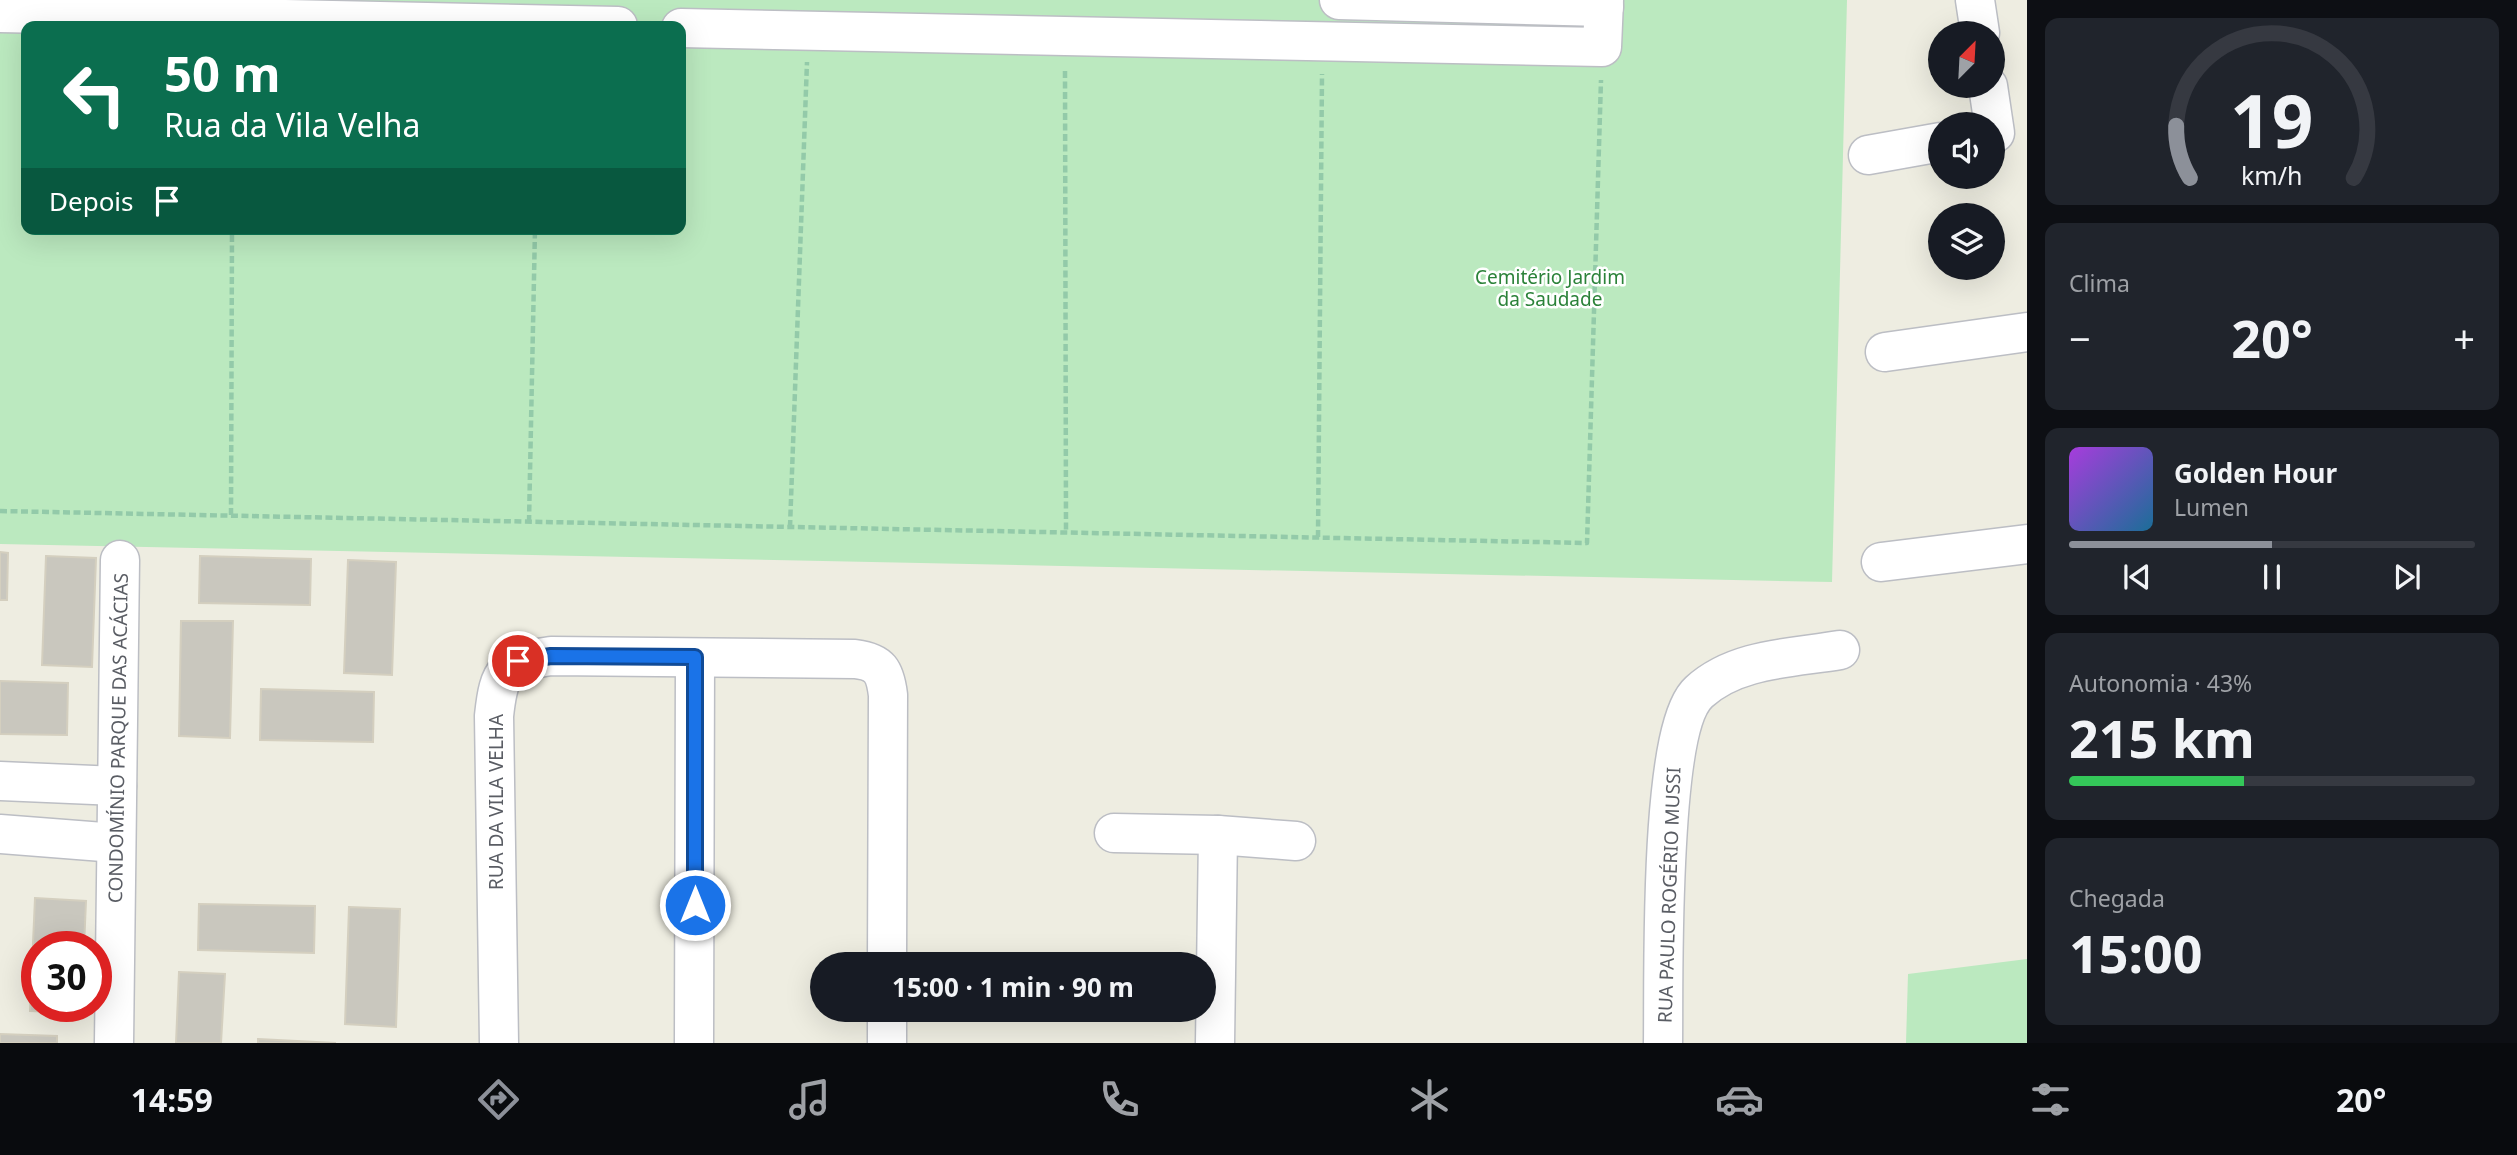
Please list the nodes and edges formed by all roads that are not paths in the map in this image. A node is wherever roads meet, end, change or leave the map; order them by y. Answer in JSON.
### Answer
{"nodes":[{"id":1,"x":1326,"y":0,"type":"edge"},
{"id":2,"x":1339,"y":0,"type":"edge"},
{"id":3,"x":1975,"y":0,"type":"edge"},
{"id":4,"x":1604,"y":4,"type":"edge"},
{"id":5,"x":201,"y":9,"type":"edge"},
{"id":6,"x":541,"y":12,"type":"edge"},
{"id":7,"x":0,"y":13,"type":"edge"},
{"id":8,"x":590,"y":21,"type":"edge"},
{"id":9,"x":1978,"y":21,"type":"edge"},
{"id":10,"x":686,"y":28,"type":"edge"},
{"id":11,"x":1322,"y":41,"type":"junction"},
{"id":12,"x":1928,"y":144,"type":"edge"},
{"id":13,"x":1868,"y":155,"type":"dead end"},
{"id":14,"x":2027,"y":332,"type":"edge"},
{"id":15,"x":1885,"y":352,"type":"dead end"},
{"id":16,"x":2027,"y":544,"type":"edge"},
{"id":17,"x":120,"y":560,"type":"dead end"},
{"id":18,"x":1881,"y":562,"type":"dead end"},
{"id":19,"x":1840,"y":650,"type":"dead end"},
{"id":20,"x":695,"y":657,"type":"junction"},
{"id":21,"x":0,"y":781,"type":"edge"},
{"id":22,"x":117,"y":786,"type":"junction"},
{"id":23,"x":1114,"y":833,"type":"dead end"},
{"id":24,"x":0,"y":834,"type":"edge"},
{"id":25,"x":1218,"y":835,"type":"junction"},
{"id":26,"x":1296,"y":841,"type":"dead end"},
{"id":27,"x":116,"y":843,"type":"junction"},
{"id":28,"x":887,"y":952,"type":"edge"},
{"id":29,"x":887,"y":1022,"type":"edge"},
{"id":30,"x":114,"y":1043,"type":"edge"},
{"id":31,"x":499,"y":1043,"type":"edge"},
{"id":32,"x":695,"y":1043,"type":"edge"},
{"id":33,"x":887,"y":1043,"type":"edge"},
{"id":34,"x":1215,"y":1043,"type":"edge"},
{"id":35,"x":1663,"y":1043,"type":"edge"}],
"edges":[{"from":1,"to":11,"type":"street"},
{"from":2,"to":4,"type":"street"},
{"from":3,"to":9,"type":"street"},
{"from":4,"to":11,"type":"street"},
{"from":5,"to":6,"type":"street"},
{"from":5,"to":7,"type":"street"},
{"from":6,"to":8,"type":"street"},
{"from":10,"to":11,"type":"street"},
{"from":12,"to":13,"type":"street"},
{"from":14,"to":15,"type":"street"},
{"from":16,"to":18,"type":"street"},
{"from":17,"to":22,"type":"street","name":"CONDOMÍNIO PARQUE DAS ACÁCIAS"},
{"from":19,"to":35,"type":"street","name":"RUA PAULO ROGÉRIO MUSSI"},
{"from":20,"to":28,"type":"street","name":"RUA DA VILA VELHA"},
{"from":20,"to":31,"type":"street","name":"RUA DA VILA VELHA"},
{"from":20,"to":32,"type":"street"},
{"from":21,"to":22,"type":"street"},
{"from":22,"to":27,"type":"street","name":"CONDOMÍNIO PARQUE DAS ACÁCIAS"},
{"from":23,"to":25,"type":"street"},
{"from":24,"to":27,"type":"street"},
{"from":25,"to":26,"type":"street"},
{"from":25,"to":34,"type":"street"},
{"from":27,"to":30,"type":"street","name":"CONDOMÍNIO PARQUE DAS ACÁCIAS"},
{"from":29,"to":33,"type":"street"}]}
